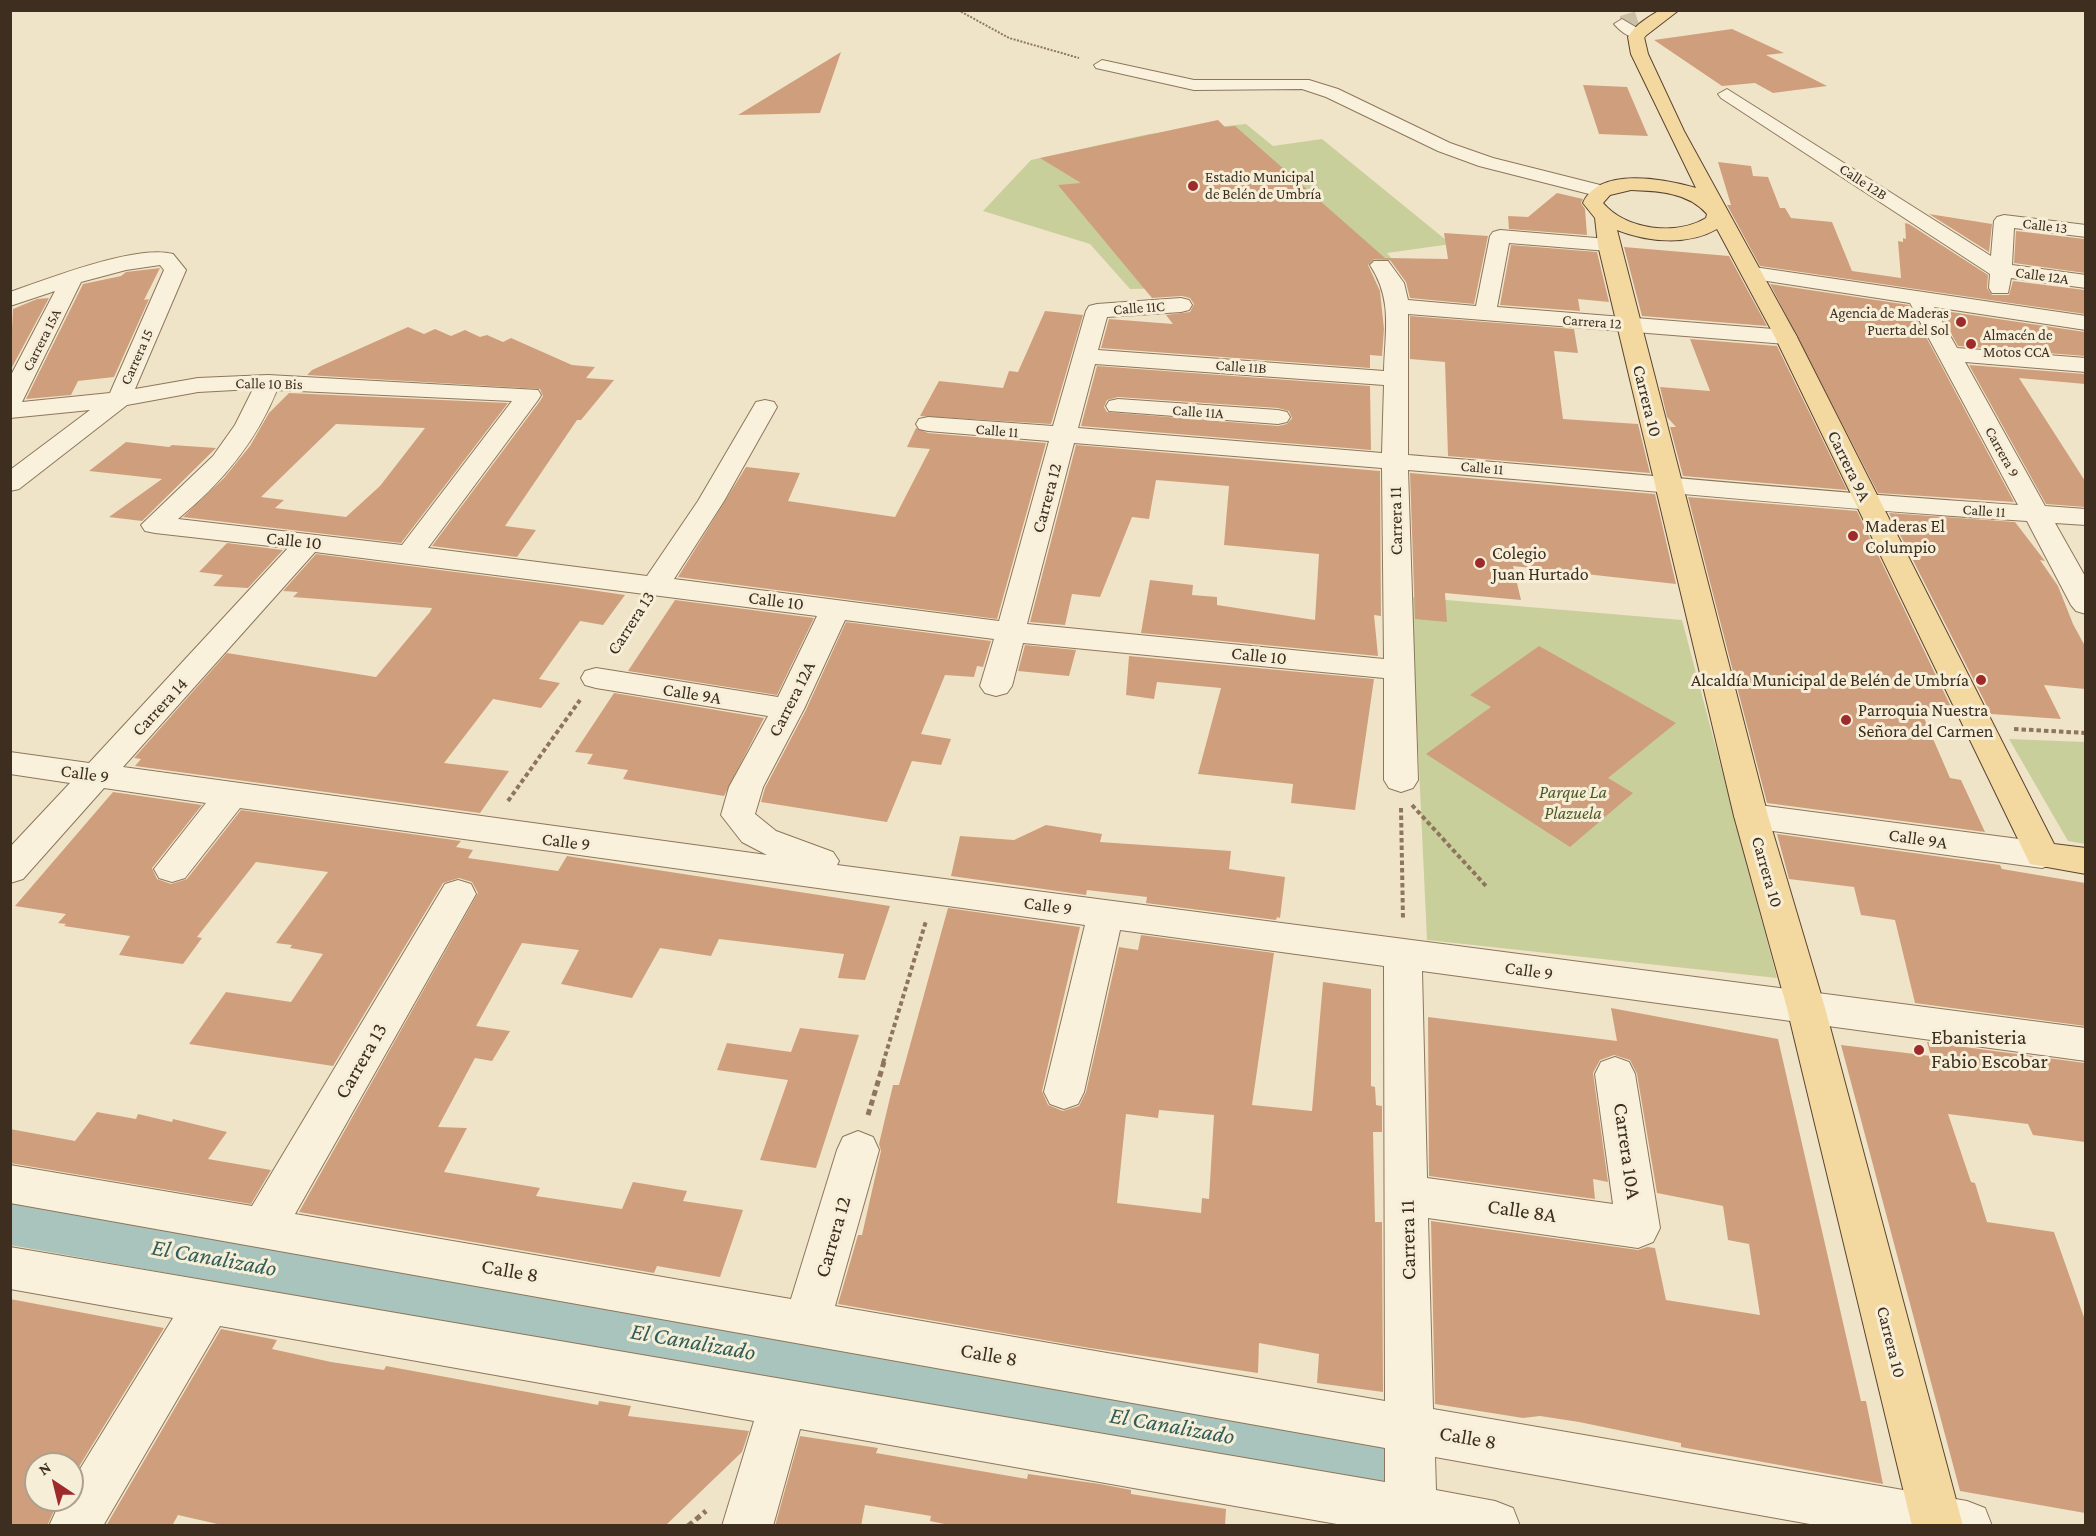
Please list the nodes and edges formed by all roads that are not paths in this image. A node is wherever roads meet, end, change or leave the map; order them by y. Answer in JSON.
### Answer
{"nodes":[{"id":1,"x":1672,"y":10,"type":"edge"},
{"id":2,"x":1622,"y":24,"type":"tunnel mouth"},
{"id":3,"x":1638,"y":27,"type":"junction"},
{"id":4,"x":1102,"y":65,"type":"road end"},
{"id":5,"x":1727,"y":94,"type":"dead end"},
{"id":6,"x":1699,"y":176,"type":"junction"},
{"id":7,"x":1671,"y":188,"type":"junction"},
{"id":8,"x":1717,"y":213,"type":"junction"},
{"id":9,"x":1605,"y":218,"type":"junction"},
{"id":10,"x":2085,"y":231,"type":"edge"},
{"id":11,"x":1381,"y":265,"type":"dead end"},
{"id":12,"x":1999,"y":270,"type":"junction"},
{"id":13,"x":1754,"y":273,"type":"junction"},
{"id":14,"x":73,"y":277,"type":"junction"},
{"id":15,"x":2085,"y":282,"type":"edge"},
{"id":16,"x":1918,"y":298,"type":"junction"},
{"id":17,"x":10,"y":300,"type":"edge"},
{"id":18,"x":1181,"y":305,"type":"dead end"},
{"id":19,"x":1397,"y":306,"type":"junction"},
{"id":20,"x":1097,"y":311,"type":"joint"},
{"id":21,"x":2000,"y":311,"type":"junction"},
{"id":22,"x":1485,"y":314,"type":"junction"},
{"id":23,"x":2085,"y":323,"type":"edge"},
{"id":24,"x":1628,"y":325,"type":"junction"},
{"id":25,"x":1786,"y":337,"type":"junction"},
{"id":26,"x":1948,"y":354,"type":"junction"},
{"id":27,"x":1087,"y":356,"type":"junction"},
{"id":28,"x":2085,"y":365,"type":"edge"},
{"id":29,"x":1281,"y":370,"type":"junction"},
{"id":30,"x":1396,"y":379,"type":"junction"},
{"id":31,"x":268,"y":382,"type":"junction"},
{"id":32,"x":118,"y":399,"type":"junction"},
{"id":33,"x":10,"y":402,"type":"edge"},
{"id":34,"x":1118,"y":406,"type":"dead end"},
{"id":35,"x":765,"y":407,"type":"dead end"},
{"id":36,"x":10,"y":411,"type":"edge"},
{"id":37,"x":928,"y":424,"type":"dead end"},
{"id":38,"x":1064,"y":437,"type":"junction"},
{"id":39,"x":1395,"y":460,"type":"junction"},
{"id":40,"x":10,"y":483,"type":"edge"},
{"id":41,"x":1666,"y":483,"type":"junction"},
{"id":42,"x":1867,"y":503,"type":"junction"},
{"id":43,"x":2036,"y":514,"type":"junction"},
{"id":44,"x":2085,"y":517,"type":"edge"},
{"id":45,"x":309,"y":542,"type":"junction"},
{"id":46,"x":409,"y":554,"type":"junction"},
{"id":47,"x":654,"y":586,"type":"junction"},
{"id":48,"x":2085,"y":605,"type":"edge"},
{"id":49,"x":835,"y":609,"type":"junction"},
{"id":50,"x":1011,"y":632,"type":"junction"},
{"id":51,"x":1398,"y":670,"type":"junction"},
{"id":52,"x":596,"y":678,"type":"road end"},
{"id":53,"x":996,"y":686,"type":"dead end"},
{"id":54,"x":788,"y":709,"type":"junction"},
{"id":55,"x":10,"y":764,"type":"edge"},
{"id":56,"x":97,"y":775,"type":"junction"},
{"id":57,"x":1401,"y":780,"type":"road end"},
{"id":58,"x":231,"y":795,"type":"junction"},
{"id":59,"x":1751,"y":816,"type":"junction"},
{"id":60,"x":2042,"y":855,"type":"junction"},
{"id":61,"x":2085,"y":861,"type":"edge"},
{"id":62,"x":172,"y":869,"type":"dead end"},
{"id":63,"x":10,"y":870,"type":"edge"},
{"id":64,"x":855,"y":879,"type":"junction"},
{"id":65,"x":458,"y":894,"type":"dead end"},
{"id":66,"x":1106,"y":913,"type":"junction"},
{"id":67,"x":1403,"y":954,"type":"junction"},
{"id":68,"x":1806,"y":1008,"type":"junction"},
{"id":69,"x":2085,"y":1045,"type":"edge"},
{"id":70,"x":1615,"y":1074,"type":"dead end"},
{"id":71,"x":1064,"y":1092,"type":"dead end"},
{"id":72,"x":858,"y":1150,"type":"road end"},
{"id":73,"x":10,"y":1184,"type":"edge"},
{"id":74,"x":1407,"y":1196,"type":"junction"},
{"id":75,"x":263,"y":1228,"type":"junction"},
{"id":76,"x":1638,"y":1228,"type":"joint"},
{"id":77,"x":10,"y":1268,"type":"edge"},
{"id":78,"x":209,"y":1302,"type":"junction"},
{"id":79,"x":807,"y":1323,"type":"junction"},
{"id":80,"x":784,"y":1402,"type":"junction"},
{"id":81,"x":1410,"y":1428,"type":"junction"},
{"id":82,"x":1411,"y":1518,"type":"edge"},
{"id":83,"x":1947,"y":1524,"type":"edge"},
{"id":84,"x":74,"y":1526,"type":"edge"},
{"id":85,"x":747,"y":1526,"type":"edge"},
{"id":86,"x":1495,"y":1526,"type":"edge"}],
"edges":[{"from":1,"to":3,"type":"main road"},
{"from":2,"to":3,"type":"street"},
{"from":3,"to":6,"type":"main road","name":"Carrera 9A"},
{"from":4,"to":9,"type":"street"},
{"from":5,"to":12,"type":"street","name":"Calle 12B"},
{"from":6,"to":7,"type":"main road"},
{"from":6,"to":8,"type":"main road","name":"Carrera 9A"},
{"from":7,"to":8,"type":"main road"},
{"from":7,"to":9,"type":"main road"},
{"from":8,"to":9,"type":"main road"},
{"from":8,"to":13,"type":"main road","name":"Carrera 9A"},
{"from":9,"to":22,"type":"street"},
{"from":9,"to":24,"type":"main road","name":"Carrera 10"},
{"from":10,"to":12,"type":"street","name":"Calle 13"},
{"from":11,"to":19,"type":"street","name":"Carrera 11"},
{"from":12,"to":15,"type":"street","name":"Calle 12A"},
{"from":12,"to":21,"type":"street"},
{"from":13,"to":16,"type":"street"},
{"from":13,"to":25,"type":"main road","name":"Carrera 9A"},
{"from":14,"to":17,"type":"street"},
{"from":14,"to":32,"type":"street","name":"Carrera 15"},
{"from":14,"to":33,"type":"street","name":"Carrera 15A"},
{"from":16,"to":21,"type":"street"},
{"from":16,"to":26,"type":"street","name":"Carrera 9"},
{"from":18,"to":20,"type":"street","name":"Calle 11C"},
{"from":19,"to":22,"type":"street","name":"Carrera 12"},
{"from":19,"to":30,"type":"street","name":"Carrera 11"},
{"from":20,"to":27,"type":"street","name":"Carrera 12"},
{"from":21,"to":23,"type":"street"},
{"from":22,"to":24,"type":"street","name":"Carrera 12"},
{"from":24,"to":25,"type":"street","name":"Carrera 12"},
{"from":24,"to":41,"type":"main road","name":"Carrera 10"},
{"from":25,"to":42,"type":"main road","name":"Carrera 9A"},
{"from":26,"to":28,"type":"street"},
{"from":26,"to":43,"type":"street","name":"Carrera 9"},
{"from":27,"to":29,"type":"street","name":"Calle 11B"},
{"from":27,"to":38,"type":"street","name":"Carrera 12"},
{"from":29,"to":30,"type":"street","name":"Calle 11B"},
{"from":29,"to":34,"type":"street","name":"Calle 11A"},
{"from":30,"to":39,"type":"street","name":"Carrera 11"},
{"from":31,"to":32,"type":"street","name":"Calle 10 Bis"},
{"from":31,"to":45,"type":"street","name":"Calle 10"},
{"from":31,"to":46,"type":"street","name":"Calle 10 Bis"},
{"from":32,"to":36,"type":"street","name":"Calle 10 Bis"},
{"from":32,"to":40,"type":"street","name":"Carrera 15"},
{"from":35,"to":47,"type":"street","name":"Carrera 13"},
{"from":37,"to":38,"type":"street","name":"Calle 11"},
{"from":38,"to":39,"type":"street","name":"Calle 11"},
{"from":38,"to":50,"type":"street","name":"Carrera 12"},
{"from":39,"to":41,"type":"street","name":"Calle 11"},
{"from":39,"to":51,"type":"street","name":"Carrera 11"},
{"from":41,"to":42,"type":"street","name":"Calle 11"},
{"from":41,"to":59,"type":"main road","name":"Carrera 10"},
{"from":42,"to":43,"type":"street","name":"Calle 11"},
{"from":42,"to":60,"type":"main road","name":"Carrera 9A"},
{"from":43,"to":44,"type":"street","name":"Calle 11"},
{"from":43,"to":48,"type":"street","name":"Carrera 9"},
{"from":45,"to":46,"type":"street","name":"Calle 10"},
{"from":45,"to":56,"type":"street","name":"Carrera 14"},
{"from":46,"to":47,"type":"street","name":"Calle 10"},
{"from":47,"to":49,"type":"street","name":"Calle 10"},
{"from":49,"to":50,"type":"street","name":"Calle 10"},
{"from":49,"to":54,"type":"street","name":"Carrera 12A"},
{"from":50,"to":51,"type":"street","name":"Calle 10"},
{"from":50,"to":53,"type":"street","name":"Carrera 12"},
{"from":51,"to":57,"type":"street","name":"Carrera 11"},
{"from":52,"to":54,"type":"street","name":"Calle 9A"},
{"from":54,"to":64,"type":"street","name":"Carrera 12A"},
{"from":55,"to":56,"type":"street","name":"Calle 9"},
{"from":56,"to":58,"type":"street","name":"Calle 9"},
{"from":56,"to":63,"type":"street","name":"Carrera 14"},
{"from":58,"to":62,"type":"street"},
{"from":58,"to":64,"type":"street","name":"Calle 9"},
{"from":59,"to":60,"type":"street","name":"Calle 9A"},
{"from":59,"to":68,"type":"main road","name":"Carrera 10"},
{"from":60,"to":61,"type":"main road","name":"Calle 9A"},
{"from":64,"to":66,"type":"street","name":"Calle 9"},
{"from":65,"to":75,"type":"street","name":"Carrera 13"},
{"from":66,"to":67,"type":"street","name":"Calle 9"},
{"from":66,"to":71,"type":"street"},
{"from":67,"to":68,"type":"street","name":"Calle 9"},
{"from":67,"to":74,"type":"street","name":"Carrera 11"},
{"from":68,"to":69,"type":"street","name":"Calle 9"},
{"from":68,"to":83,"type":"main road","name":"Carrera 10"},
{"from":70,"to":76,"type":"street","name":"Carrera 10A"},
{"from":72,"to":79,"type":"street","name":"Carrera 12"},
{"from":73,"to":75,"type":"street","name":"Calle 8"},
{"from":74,"to":76,"type":"street","name":"Calle 8A"},
{"from":74,"to":81,"type":"street","name":"Carrera 11"},
{"from":75,"to":79,"type":"street","name":"Calle 8"},
{"from":77,"to":78,"type":"street"},
{"from":78,"to":80,"type":"street"},
{"from":78,"to":84,"type":"street"},
{"from":79,"to":81,"type":"street","name":"Calle 8"},
{"from":80,"to":82,"type":"street"},
{"from":80,"to":85,"type":"street"},
{"from":81,"to":82,"type":"street","name":"Carrera 11"},
{"from":81,"to":83,"type":"street","name":"Calle 8"},
{"from":82,"to":86,"type":"street"}]}
